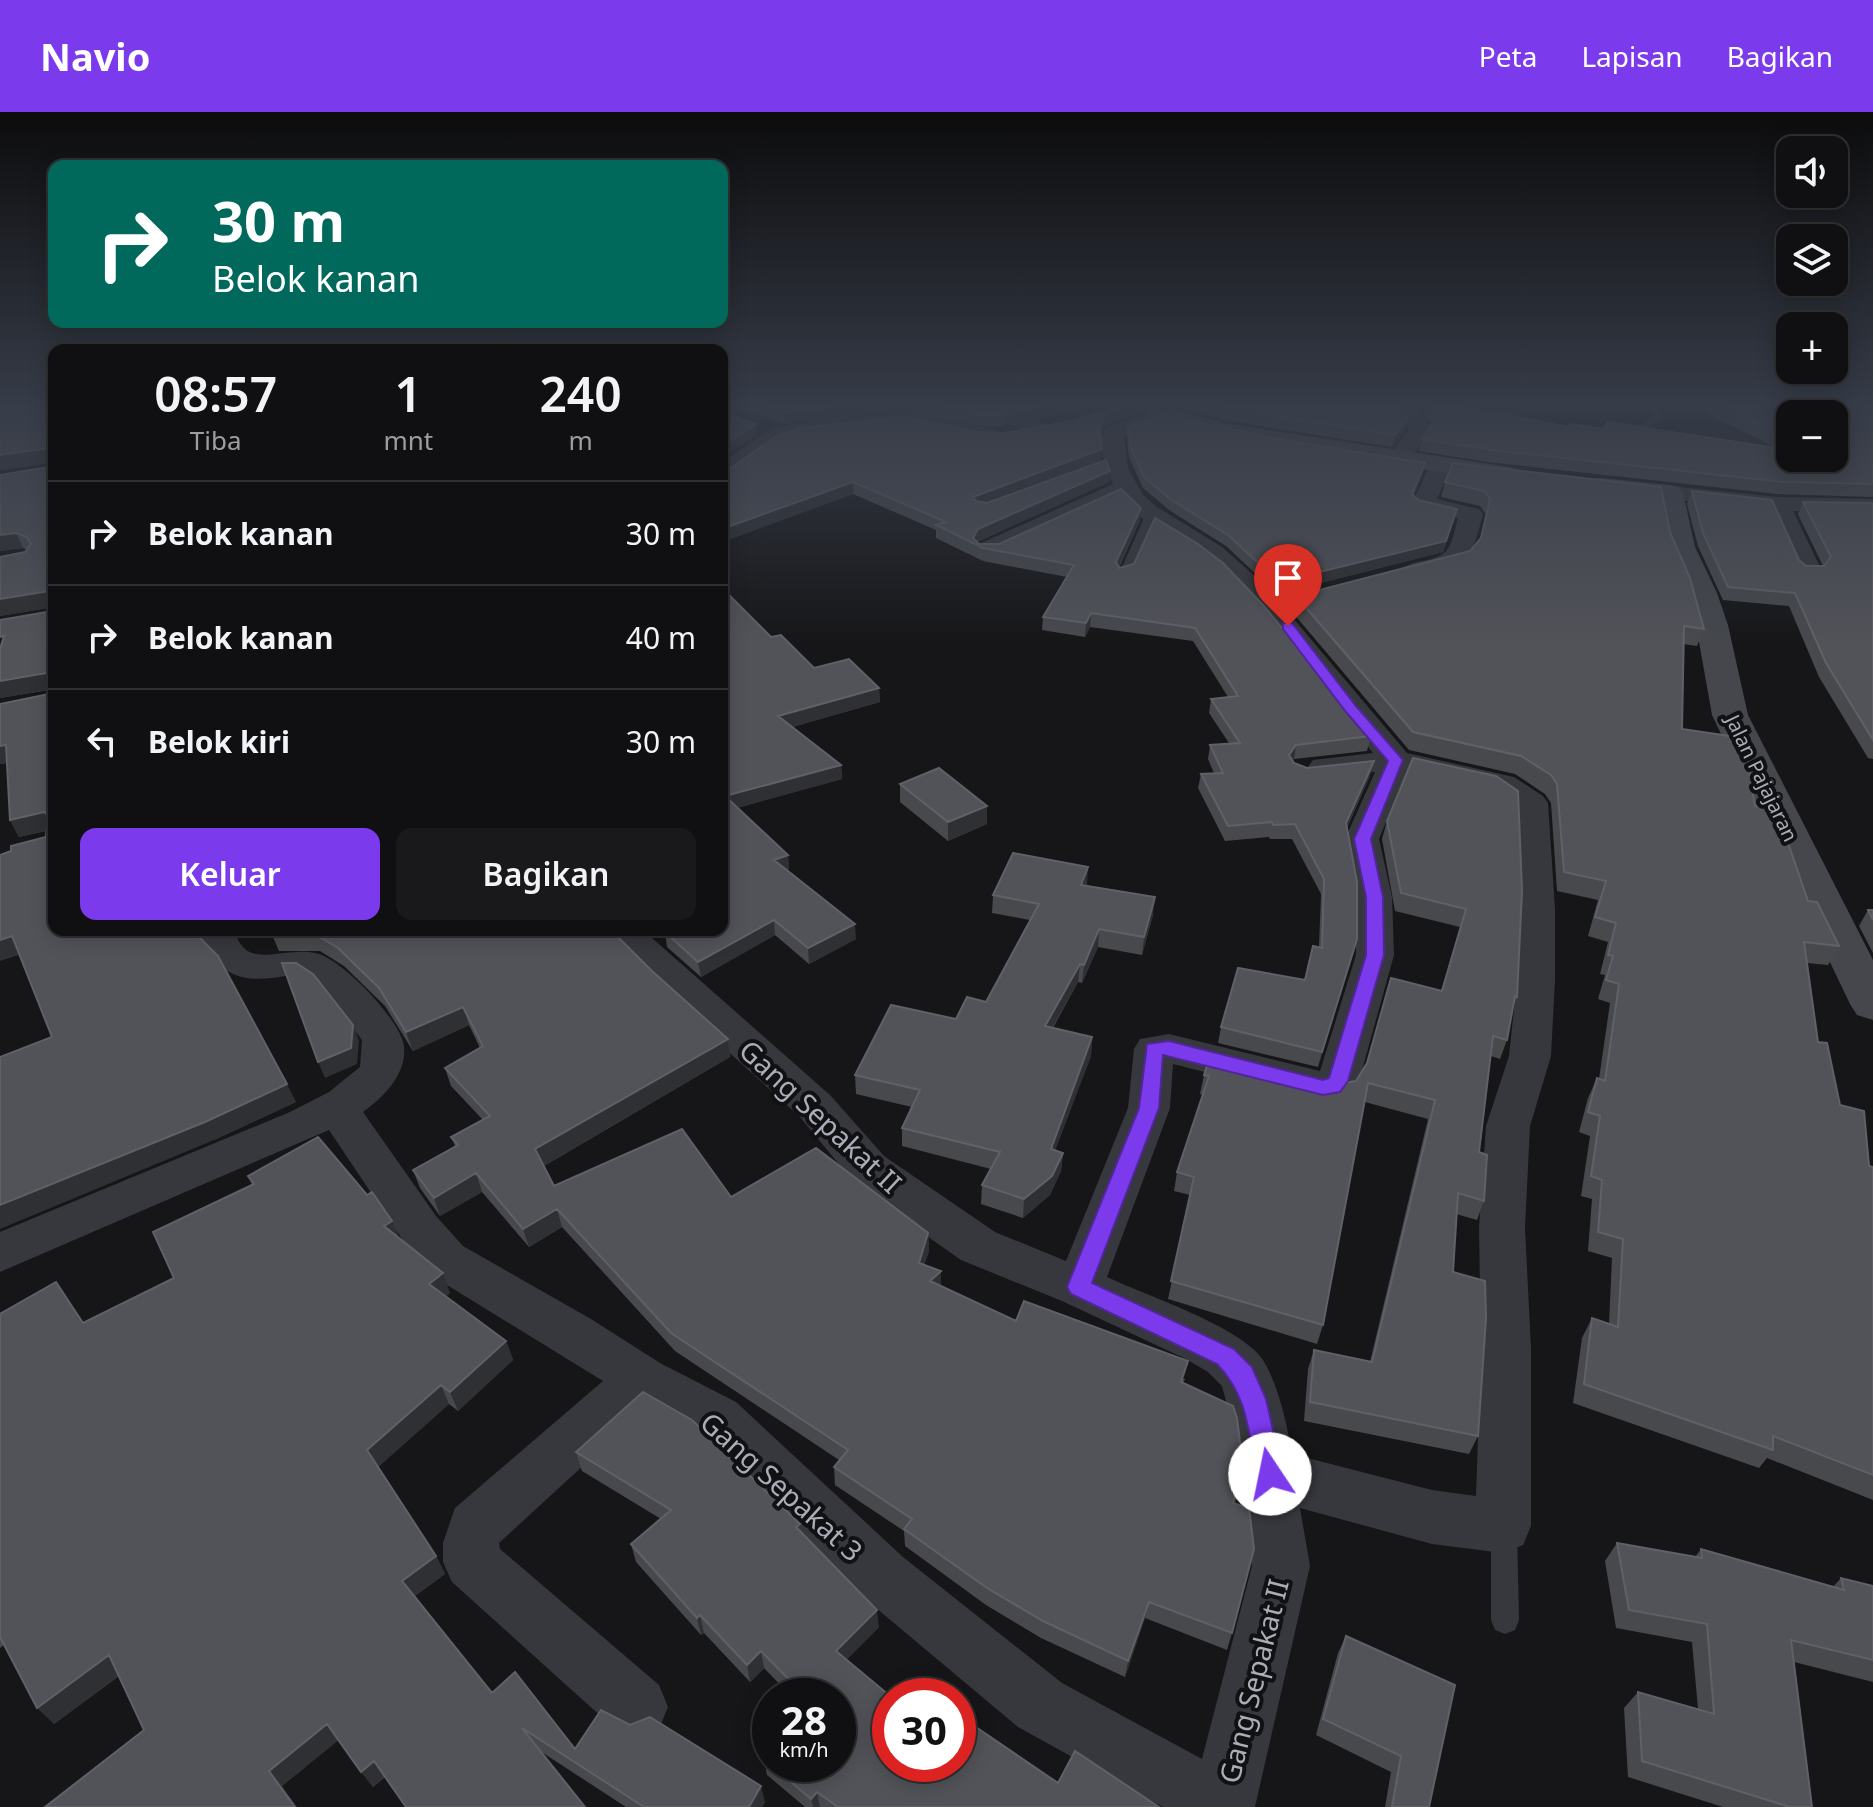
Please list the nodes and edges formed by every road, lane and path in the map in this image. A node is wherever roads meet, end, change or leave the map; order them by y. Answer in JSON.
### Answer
{"nodes":[{"id":1,"x":1432,"y":486,"type":"edge"},
{"id":2,"x":1608,"y":486,"type":"edge"},
{"id":3,"x":1124,"y":487,"type":"joint"},
{"id":4,"x":1670,"y":493,"type":"junction"},
{"id":5,"x":1778,"y":504,"type":"junction"},
{"id":6,"x":1868,"y":510,"type":"edge"},
{"id":7,"x":1152,"y":514,"type":"junction"},
{"id":8,"x":988,"y":549,"type":"edge"},
{"id":9,"x":1809,"y":571,"type":"edge"},
{"id":10,"x":1124,"y":576,"type":"edge"},
{"id":11,"x":1386,"y":579,"type":"edge"},
{"id":12,"x":1299,"y":600,"type":"edge"},
{"id":13,"x":1270,"y":607,"type":"junction"},
{"id":14,"x":1396,"y":760,"type":"junction"},
{"id":15,"x":1305,"y":769,"type":"edge"},
{"id":16,"x":218,"y":936,"type":"edge"},
{"id":17,"x":628,"y":936,"type":"edge"},
{"id":18,"x":1869,"y":989,"type":"edge"},
{"id":19,"x":337,"y":1108,"type":"junction"},
{"id":20,"x":0,"y":1253,"type":"edge"},
{"id":21,"x":1079,"y":1287,"type":"junction"},
{"id":22,"x":642,"y":1379,"type":"junction"},
{"id":23,"x":1270,"y":1474,"type":"junction"},
{"id":24,"x":1503,"y":1526,"type":"junction"},
{"id":25,"x":1505,"y":1620,"type":"dead end"},
{"id":26,"x":637,"y":1707,"type":"dead end"},
{"id":27,"x":1222,"y":1806,"type":"edge"}],
"edges":[{"from":1,"to":11,"type":"street"},
{"from":2,"to":4,"type":"main road"},
{"from":3,"to":7,"type":"street"},
{"from":3,"to":8,"type":"street"},
{"from":4,"to":5,"type":"street"},
{"from":4,"to":18,"type":"main road","name":"Jalan Pajajaran"},
{"from":5,"to":6,"type":"street"},
{"from":5,"to":9,"type":"street"},
{"from":7,"to":10,"type":"lane"},
{"from":7,"to":13,"type":"street"},
{"from":12,"to":13,"type":"street"},
{"from":13,"to":14,"type":"street"},
{"from":14,"to":15,"type":"street"},
{"from":14,"to":21,"type":"street"},
{"from":14,"to":24,"type":"street"},
{"from":16,"to":19,"type":"street"},
{"from":17,"to":21,"type":"street","name":"Gang Sepakat II"},
{"from":19,"to":20,"type":"street"},
{"from":19,"to":22,"type":"street","name":"Gang Sepakat 3"},
{"from":21,"to":23,"type":"street","name":"Gang Sepakat II"},
{"from":22,"to":26,"type":"street"},
{"from":22,"to":27,"type":"street","name":"Gang Sepakat 3"},
{"from":23,"to":24,"type":"street"},
{"from":23,"to":27,"type":"street","name":"Gang Sepakat II"},
{"from":24,"to":25,"type":"lane"}]}
